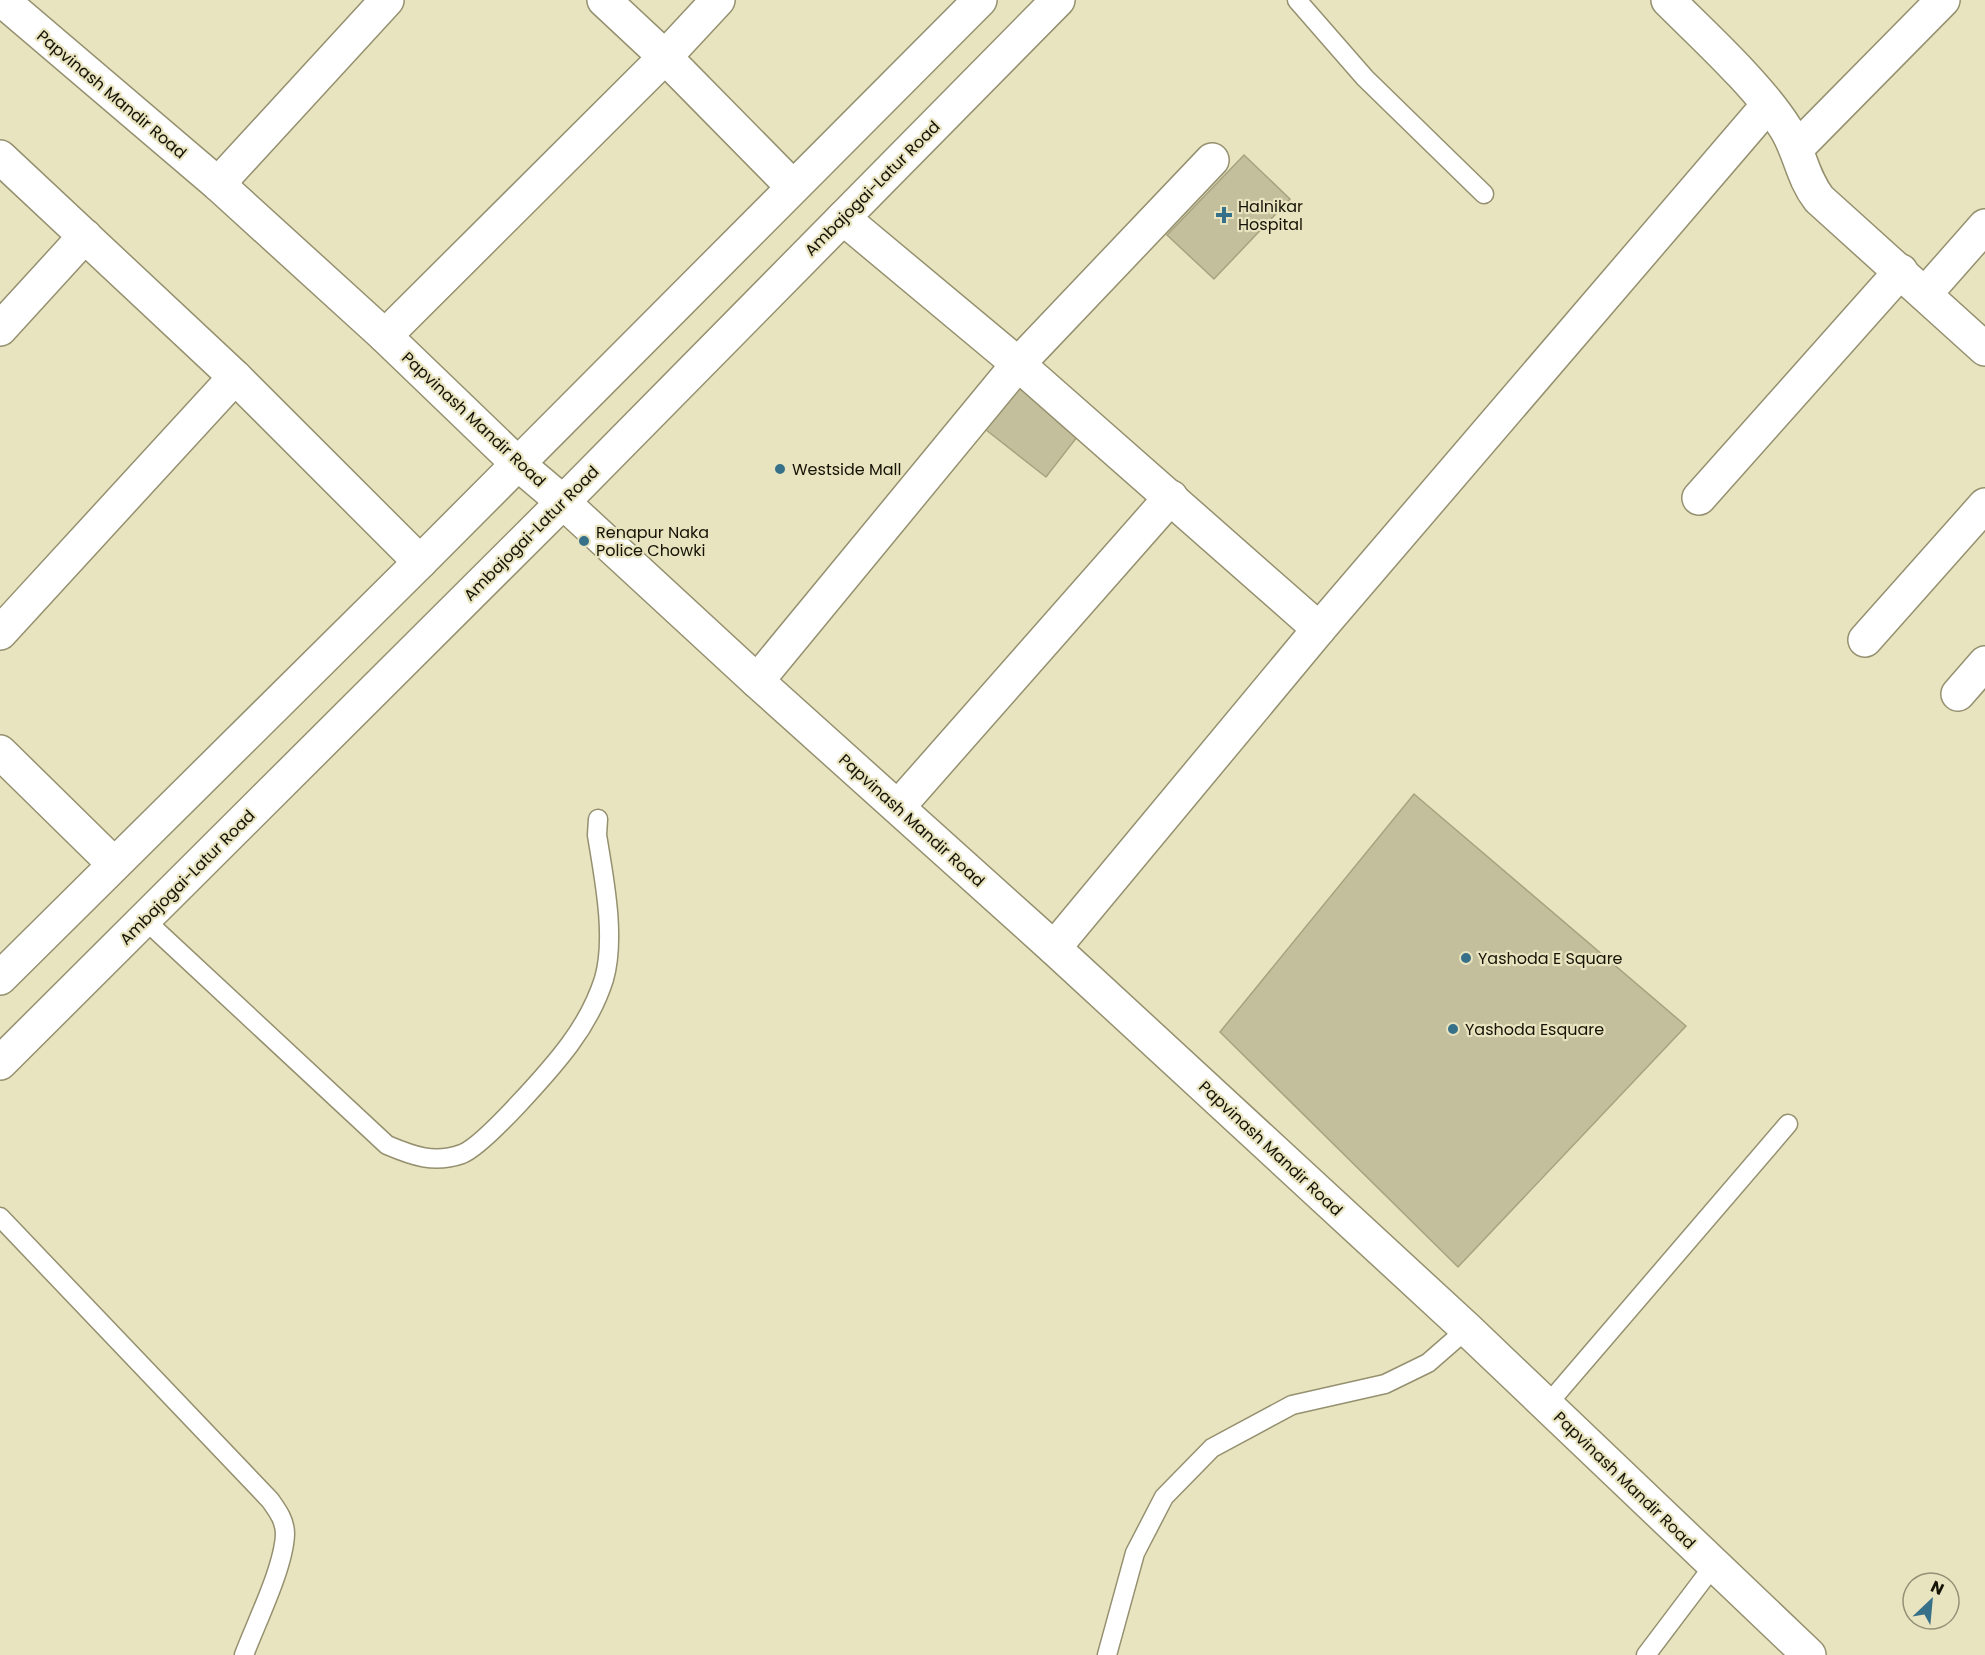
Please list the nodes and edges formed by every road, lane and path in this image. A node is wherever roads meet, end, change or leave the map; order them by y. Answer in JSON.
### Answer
{"nodes":[{"id":1,"x":2,"y":0,"type":"edge"},
{"id":2,"x":387,"y":0,"type":"edge"},
{"id":3,"x":604,"y":0,"type":"edge"},
{"id":4,"x":718,"y":0,"type":"edge"},
{"id":5,"x":980,"y":0,"type":"edge"},
{"id":6,"x":1058,"y":0,"type":"edge"},
{"id":7,"x":1297,"y":0,"type":"edge"},
{"id":8,"x":1668,"y":0,"type":"edge"},
{"id":9,"x":1925,"y":6,"type":"edge"},
{"id":10,"x":666,"y":57,"type":"junction"},
{"id":11,"x":1768,"y":105,"type":"junction"},
{"id":12,"x":1797,"y":148,"type":"junction"},
{"id":13,"x":0,"y":157,"type":"edge"},
{"id":14,"x":1212,"y":160,"type":"dead end"},
{"id":15,"x":218,"y":184,"type":"junction"},
{"id":16,"x":793,"y":187,"type":"junction"},
{"id":17,"x":1484,"y":194,"type":"dead end"},
{"id":18,"x":843,"y":218,"type":"junction"},
{"id":19,"x":1985,"y":226,"type":"edge"},
{"id":20,"x":85,"y":236,"type":"junction"},
{"id":21,"x":1901,"y":272,"type":"junction"},
{"id":22,"x":1925,"y":294,"type":"junction"},
{"id":23,"x":0,"y":329,"type":"edge"},
{"id":24,"x":386,"y":336,"type":"junction"},
{"id":25,"x":1985,"y":349,"type":"edge"},
{"id":26,"x":1018,"y":364,"type":"junction"},
{"id":27,"x":235,"y":377,"type":"junction"},
{"id":28,"x":517,"y":463,"type":"junction"},
{"id":29,"x":1171,"y":497,"type":"junction"},
{"id":30,"x":1699,"y":498,"type":"dead end"},
{"id":31,"x":563,"y":502,"type":"junction"},
{"id":32,"x":1985,"y":505,"type":"edge"},
{"id":33,"x":420,"y":562,"type":"junction"},
{"id":34,"x":1319,"y":629,"type":"junction"},
{"id":35,"x":0,"y":633,"type":"edge"},
{"id":36,"x":1865,"y":640,"type":"dead end"},
{"id":37,"x":1985,"y":663,"type":"edge"},
{"id":38,"x":757,"y":681,"type":"junction"},
{"id":39,"x":1958,"y":693,"type":"dead end"},
{"id":40,"x":0,"y":752,"type":"edge"},
{"id":41,"x":898,"y":807,"type":"junction"},
{"id":42,"x":598,"y":819,"type":"dead end"},
{"id":43,"x":114,"y":864,"type":"junction"},
{"id":44,"x":144,"y":919,"type":"junction"},
{"id":45,"x":1054,"y":948,"type":"junction"},
{"id":46,"x":0,"y":978,"type":"edge"},
{"id":47,"x":0,"y":1063,"type":"edge"},
{"id":48,"x":1788,"y":1124,"type":"dead end"},
{"id":49,"x":3,"y":1228,"type":"edge"},
{"id":50,"x":1467,"y":1329,"type":"junction"},
{"id":51,"x":1546,"y":1405,"type":"junction"},
{"id":52,"x":1714,"y":1565,"type":"junction"},
{"id":53,"x":244,"y":1655,"type":"edge"},
{"id":54,"x":1107,"y":1655,"type":"edge"},
{"id":55,"x":1646,"y":1655,"type":"edge"},
{"id":56,"x":1809,"y":1655,"type":"edge"}],
"edges":[{"from":1,"to":15,"type":"street","name":"Papvinash Mandir Road"},
{"from":2,"to":15,"type":"street"},
{"from":3,"to":10,"type":"street"},
{"from":4,"to":10,"type":"street"},
{"from":5,"to":16,"type":"street"},
{"from":6,"to":18,"type":"street","name":"Ambajogai-Latur Road"},
{"from":7,"to":17,"type":"lane"},
{"from":8,"to":11,"type":"street"},
{"from":9,"to":12,"type":"street"},
{"from":10,"to":16,"type":"street"},
{"from":10,"to":24,"type":"street"},
{"from":11,"to":12,"type":"street"},
{"from":11,"to":34,"type":"street"},
{"from":12,"to":21,"type":"street"},
{"from":13,"to":20,"type":"street"},
{"from":14,"to":26,"type":"street"},
{"from":15,"to":24,"type":"street","name":"Papvinash Mandir Road"},
{"from":16,"to":28,"type":"street"},
{"from":18,"to":26,"type":"street"},
{"from":18,"to":31,"type":"street","name":"Ambajogai-Latur Road"},
{"from":19,"to":22,"type":"street"},
{"from":20,"to":23,"type":"street"},
{"from":20,"to":27,"type":"street"},
{"from":21,"to":22,"type":"street"},
{"from":21,"to":30,"type":"street"},
{"from":22,"to":25,"type":"street"},
{"from":24,"to":28,"type":"street","name":"Papvinash Mandir Road"},
{"from":26,"to":29,"type":"street"},
{"from":26,"to":38,"type":"street"},
{"from":27,"to":33,"type":"street"},
{"from":27,"to":35,"type":"street"},
{"from":28,"to":31,"type":"street","name":"Papvinash Mandir Road"},
{"from":28,"to":33,"type":"street"},
{"from":29,"to":34,"type":"street"},
{"from":29,"to":41,"type":"street"},
{"from":31,"to":38,"type":"street","name":"Papvinash Mandir Road"},
{"from":31,"to":44,"type":"street","name":"Ambajogai-Latur Road"},
{"from":32,"to":36,"type":"street"},
{"from":33,"to":43,"type":"street"},
{"from":34,"to":45,"type":"street"},
{"from":37,"to":39,"type":"street"},
{"from":38,"to":41,"type":"street","name":"Papvinash Mandir Road"},
{"from":40,"to":43,"type":"street"},
{"from":41,"to":45,"type":"street","name":"Papvinash Mandir Road"},
{"from":42,"to":44,"type":"lane"},
{"from":43,"to":46,"type":"street"},
{"from":44,"to":47,"type":"street","name":"Ambajogai-Latur Road"},
{"from":45,"to":50,"type":"street","name":"Papvinash Mandir Road"},
{"from":48,"to":51,"type":"lane"},
{"from":49,"to":53,"type":"lane"},
{"from":50,"to":51,"type":"street","name":"Papvinash Mandir Road"},
{"from":50,"to":54,"type":"lane"},
{"from":51,"to":52,"type":"street","name":"Papvinash Mandir Road"},
{"from":52,"to":55,"type":"lane"},
{"from":52,"to":56,"type":"street","name":"Papvinash Mandir Road"}]}
